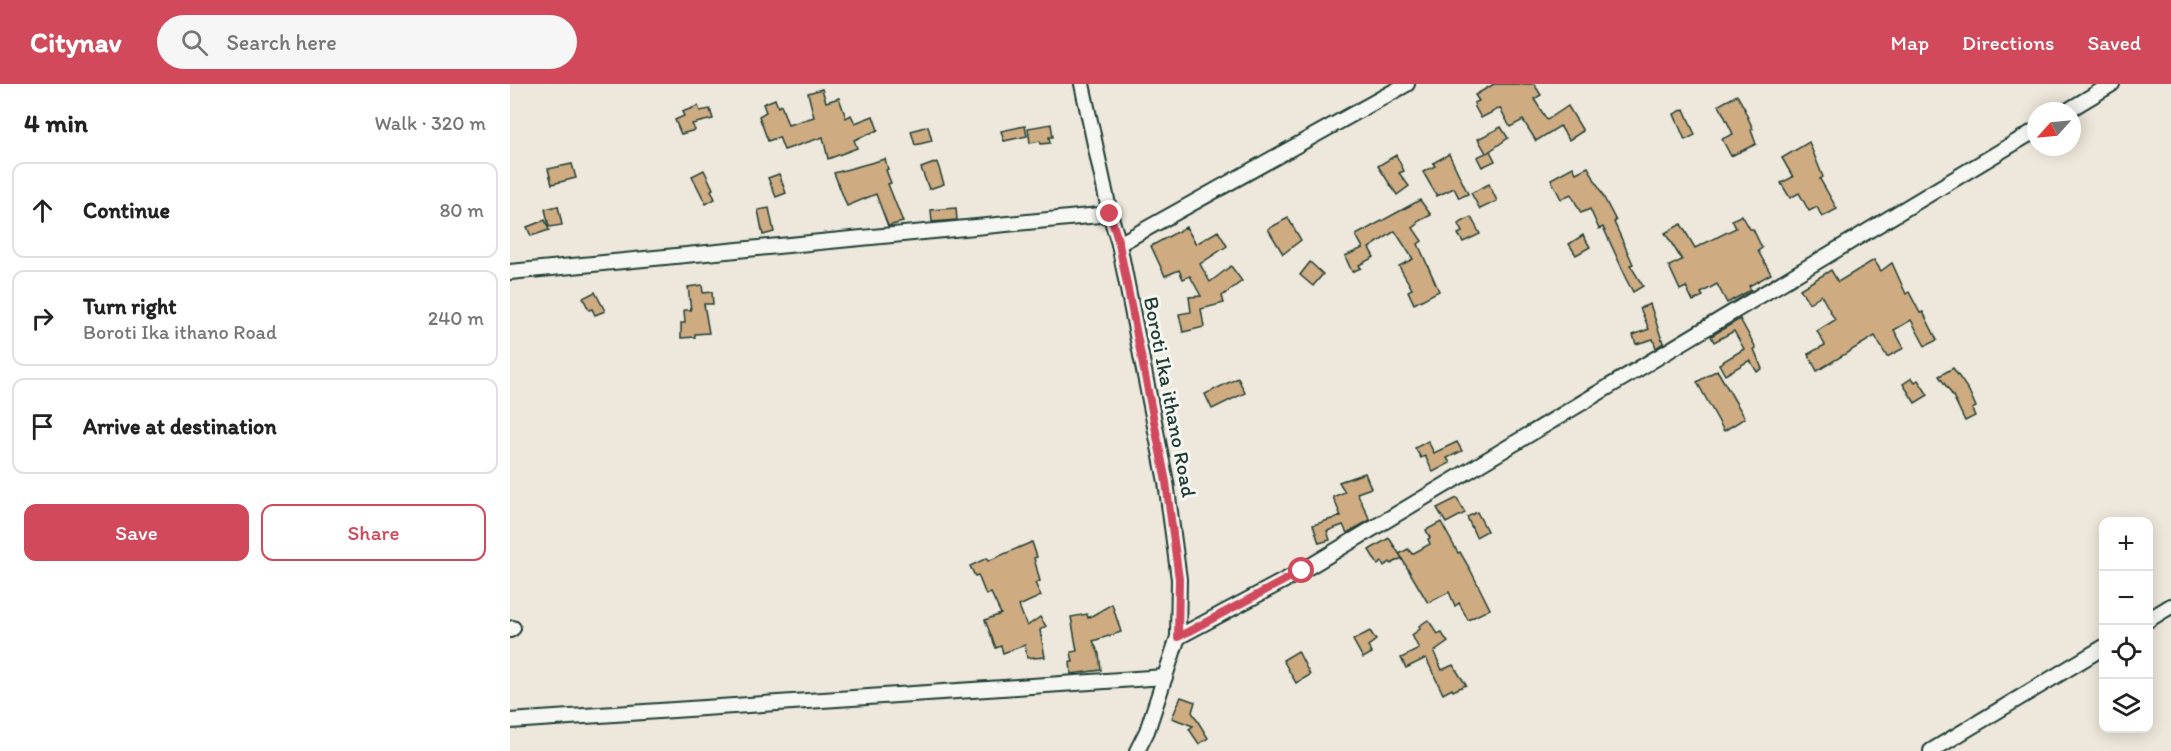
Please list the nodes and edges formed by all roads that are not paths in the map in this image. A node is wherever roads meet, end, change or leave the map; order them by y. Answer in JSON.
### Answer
{"nodes":[{"id":1,"x":1082,"y":84,"type":"edge"},
{"id":2,"x":1407,"y":84,"type":"edge"},
{"id":3,"x":2112,"y":84,"type":"edge"},
{"id":4,"x":2081,"y":103,"type":"edge"},
{"id":5,"x":2027,"y":135,"type":"edge"},
{"id":6,"x":1110,"y":214,"type":"junction"},
{"id":7,"x":1119,"y":244,"type":"junction"},
{"id":8,"x":510,"y":272,"type":"edge"},
{"id":9,"x":2171,"y":606,"type":"edge"},
{"id":10,"x":2153,"y":617,"type":"edge"},
{"id":11,"x":1178,"y":637,"type":"junction"},
{"id":12,"x":2099,"y":649,"type":"edge"},
{"id":13,"x":1165,"y":677,"type":"junction"},
{"id":14,"x":510,"y":720,"type":"edge"},
{"id":15,"x":1137,"y":751,"type":"edge"},
{"id":16,"x":1931,"y":751,"type":"edge"}],
"edges":[{"from":1,"to":6,"type":"street","name":"Boroti Ika ithano Road"},
{"from":2,"to":7,"type":"street"},
{"from":3,"to":4,"type":"street"},
{"from":5,"to":11,"type":"street"},
{"from":6,"to":7,"type":"street","name":"Boroti Ika ithano Road"},
{"from":6,"to":8,"type":"street"},
{"from":7,"to":11,"type":"street","name":"Boroti Ika ithano Road"},
{"from":9,"to":10,"type":"street"},
{"from":11,"to":13,"type":"street","name":"Boroti Ika ithano Road"},
{"from":12,"to":16,"type":"street"},
{"from":13,"to":14,"type":"street"},
{"from":13,"to":15,"type":"street","name":"Boroti Ika ithano Road"}]}
